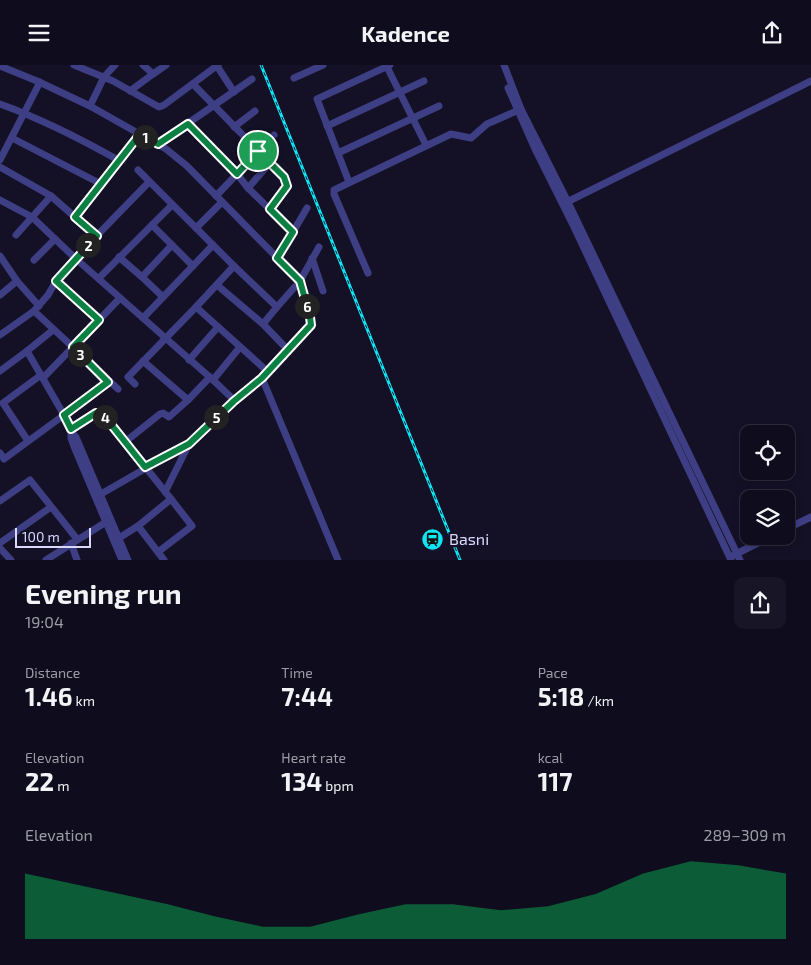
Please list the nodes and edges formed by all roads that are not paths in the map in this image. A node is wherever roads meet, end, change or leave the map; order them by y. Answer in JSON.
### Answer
{"nodes":[{"id":1,"x":76,"y":65,"type":"edge"},
{"id":2,"x":115,"y":65,"type":"edge"},
{"id":3,"x":142,"y":65,"type":"edge"},
{"id":4,"x":166,"y":65,"type":"edge"},
{"id":5,"x":322,"y":65,"type":"edge"},
{"id":6,"x":499,"y":65,"type":"edge"},
{"id":7,"x":504,"y":65,"type":"edge"},
{"id":8,"x":0,"y":66,"type":"edge"},
{"id":9,"x":215,"y":66,"type":"edge"},
{"id":10,"x":387,"y":66,"type":"edge"},
{"id":11,"x":153,"y":74,"type":"junction"},
{"id":12,"x":104,"y":77,"type":"junction"},
{"id":13,"x":294,"y":78,"type":"dead end"},
{"id":14,"x":252,"y":79,"type":"dead end"},
{"id":15,"x":424,"y":81,"type":"dead end"},
{"id":16,"x":811,"y":81,"type":"edge"},
{"id":17,"x":40,"y":83,"type":"junction"},
{"id":18,"x":193,"y":84,"type":"junction"},
{"id":19,"x":130,"y":91,"type":"junction"},
{"id":20,"x":234,"y":92,"type":"junction"},
{"id":21,"x":400,"y":92,"type":"junction"},
{"id":22,"x":0,"y":104,"type":"edge"},
{"id":23,"x":90,"y":106,"type":"junction"},
{"id":24,"x":213,"y":106,"type":"junction"},
{"id":25,"x":439,"y":107,"type":"dead end"},
{"id":26,"x":519,"y":110,"type":"junction"},
{"id":27,"x":255,"y":111,"type":"dead end"},
{"id":28,"x":25,"y":113,"type":"junction"},
{"id":29,"x":413,"y":118,"type":"junction"},
{"id":30,"x":188,"y":124,"type":"junction"},
{"id":31,"x":327,"y":125,"type":"junction"},
{"id":32,"x":234,"y":127,"type":"junction"},
{"id":33,"x":140,"y":134,"type":"junction"},
{"id":34,"x":274,"y":135,"type":"dead end"},
{"id":35,"x":12,"y":138,"type":"junction"},
{"id":36,"x":158,"y":144,"type":"junction"},
{"id":37,"x":426,"y":145,"type":"junction"},
{"id":38,"x":258,"y":151,"type":"junction"},
{"id":39,"x":338,"y":153,"type":"junction"},
{"id":40,"x":0,"y":160,"type":"edge"},
{"id":41,"x":120,"y":161,"type":"junction"},
{"id":42,"x":270,"y":163,"type":"junction"},
{"id":43,"x":0,"y":167,"type":"edge"},
{"id":44,"x":138,"y":170,"type":"dead end"},
{"id":45,"x":237,"y":174,"type":"junction"},
{"id":46,"x":149,"y":182,"type":"junction"},
{"id":47,"x":349,"y":182,"type":"junction"},
{"id":48,"x":101,"y":184,"type":"junction"},
{"id":49,"x":248,"y":188,"type":"junction"},
{"id":50,"x":216,"y":196,"type":"junction"},
{"id":51,"x":51,"y":197,"type":"junction"},
{"id":52,"x":0,"y":200,"type":"edge"},
{"id":53,"x":222,"y":202,"type":"junction"},
{"id":54,"x":565,"y":203,"type":"junction"},
{"id":55,"x":172,"y":205,"type":"junction"},
{"id":56,"x":307,"y":208,"type":"dead end"},
{"id":57,"x":270,"y":209,"type":"junction"},
{"id":58,"x":32,"y":217,"type":"junction"},
{"id":59,"x":75,"y":217,"type":"junction"},
{"id":60,"x":152,"y":225,"type":"junction"},
{"id":61,"x":196,"y":228,"type":"junction"},
{"id":62,"x":293,"y":232,"type":"junction"},
{"id":63,"x":16,"y":235,"type":"dead end"},
{"id":64,"x":97,"y":236,"type":"junction"},
{"id":65,"x":55,"y":239,"type":"junction"},
{"id":66,"x":172,"y":245,"type":"junction"},
{"id":67,"x":213,"y":245,"type":"junction"},
{"id":68,"x":319,"y":247,"type":"dead end"},
{"id":69,"x":0,"y":256,"type":"edge"},
{"id":70,"x":119,"y":257,"type":"junction"},
{"id":71,"x":75,"y":258,"type":"junction"},
{"id":72,"x":277,"y":258,"type":"junction"},
{"id":73,"x":312,"y":258,"type":"junction"},
{"id":74,"x":34,"y":260,"type":"dead end"},
{"id":75,"x":193,"y":266,"type":"junction"},
{"id":76,"x":234,"y":266,"type":"junction"},
{"id":77,"x":368,"y":273,"type":"dead end"},
{"id":78,"x":142,"y":277,"type":"junction"},
{"id":79,"x":99,"y":278,"type":"junction"},
{"id":80,"x":17,"y":281,"type":"junction"},
{"id":81,"x":56,"y":281,"type":"junction"},
{"id":82,"x":300,"y":281,"type":"junction"},
{"id":83,"x":217,"y":285,"type":"junction"},
{"id":84,"x":323,"y":291,"type":"dead end"},
{"id":85,"x":0,"y":295,"type":"edge"},
{"id":86,"x":163,"y":297,"type":"junction"},
{"id":87,"x":120,"y":299,"type":"junction"},
{"id":88,"x":196,"y":307,"type":"junction"},
{"id":89,"x":277,"y":307,"type":"junction"},
{"id":90,"x":37,"y":308,"type":"junction"},
{"id":91,"x":143,"y":318,"type":"junction"},
{"id":92,"x":99,"y":320,"type":"junction"},
{"id":93,"x":263,"y":324,"type":"junction"},
{"id":94,"x":218,"y":327,"type":"junction"},
{"id":95,"x":53,"y":330,"type":"junction"},
{"id":96,"x":0,"y":335,"type":"edge"},
{"id":97,"x":166,"y":338,"type":"junction"},
{"id":98,"x":73,"y":347,"type":"junction"},
{"id":99,"x":240,"y":347,"type":"junction"},
{"id":100,"x":287,"y":349,"type":"junction"},
{"id":101,"x":27,"y":351,"type":"junction"},
{"id":102,"x":189,"y":360,"type":"junction"},
{"id":103,"x":143,"y":361,"type":"junction"},
{"id":104,"x":0,"y":370,"type":"edge"},
{"id":105,"x":268,"y":371,"type":"junction"},
{"id":106,"x":42,"y":376,"type":"junction"},
{"id":107,"x":262,"y":378,"type":"junction"},
{"id":108,"x":212,"y":379,"type":"junction"},
{"id":109,"x":108,"y":382,"type":"junction"},
{"id":110,"x":135,"y":384,"type":"dead end"},
{"id":111,"x":118,"y":389,"type":"dead end"},
{"id":112,"x":188,"y":400,"type":"junction"},
{"id":113,"x":1,"y":401,"type":"edge"},
{"id":114,"x":234,"y":401,"type":"junction"},
{"id":115,"x":64,"y":415,"type":"junction"},
{"id":116,"x":72,"y":431,"type":"junction"},
{"id":117,"x":28,"y":441,"type":"junction"},
{"id":118,"x":125,"y":442,"type":"junction"},
{"id":119,"x":189,"y":444,"type":"junction"},
{"id":120,"x":1,"y":458,"type":"edge"},
{"id":121,"x":145,"y":467,"type":"junction"},
{"id":122,"x":165,"y":492,"type":"junction"},
{"id":123,"x":101,"y":494,"type":"junction"},
{"id":124,"x":171,"y":499,"type":"junction"},
{"id":125,"x":0,"y":501,"type":"edge"},
{"id":126,"x":51,"y":507,"type":"junction"},
{"id":127,"x":811,"y":517,"type":"edge"},
{"id":128,"x":106,"y":522,"type":"junction"},
{"id":129,"x":138,"y":525,"type":"junction"},
{"id":130,"x":795,"y":525,"type":"edge"},
{"id":131,"x":119,"y":538,"type":"junction"},
{"id":132,"x":74,"y":542,"type":"junction"},
{"id":133,"x":0,"y":543,"type":"edge"},
{"id":134,"x":756,"y":545,"type":"edge"},
{"id":135,"x":0,"y":548,"type":"edge"},
{"id":136,"x":158,"y":552,"type":"junction"},
{"id":137,"x":734,"y":557,"type":"edge"},
{"id":138,"x":11,"y":560,"type":"edge"},
{"id":139,"x":46,"y":560,"type":"edge"},
{"id":140,"x":77,"y":560,"type":"edge"},
{"id":141,"x":122,"y":560,"type":"edge"},
{"id":142,"x":128,"y":560,"type":"edge"},
{"id":143,"x":164,"y":560,"type":"edge"},
{"id":144,"x":338,"y":560,"type":"edge"}],
"edges":[{"from":1,"to":12,"type":"street"},
{"from":2,"to":12,"type":"street"},
{"from":3,"to":11,"type":"street"},
{"from":4,"to":11,"type":"street"},
{"from":5,"to":13,"type":"street"},
{"from":6,"to":26,"type":"street"},
{"from":7,"to":26,"type":"street"},
{"from":8,"to":17,"type":"street"},
{"from":9,"to":18,"type":"street"},
{"from":9,"to":20,"type":"street"},
{"from":10,"to":21,"type":"street"},
{"from":10,"to":31,"type":"street"},
{"from":11,"to":19,"type":"street"},
{"from":12,"to":19,"type":"street"},
{"from":12,"to":23,"type":"street"},
{"from":14,"to":20,"type":"street"},
{"from":15,"to":21,"type":"street"},
{"from":16,"to":54,"type":"street"},
{"from":17,"to":23,"type":"street"},
{"from":17,"to":28,"type":"street"},
{"from":18,"to":19,"type":"street"},
{"from":18,"to":24,"type":"street"},
{"from":20,"to":24,"type":"street"},
{"from":21,"to":29,"type":"street"},
{"from":21,"to":31,"type":"street"},
{"from":22,"to":28,"type":"street"},
{"from":23,"to":33,"type":"street"},
{"from":24,"to":30,"type":"street"},
{"from":24,"to":32,"type":"street"},
{"from":25,"to":29,"type":"street"},
{"from":26,"to":37,"type":"street"},
{"from":26,"to":54,"type":"street"},
{"from":27,"to":32,"type":"street"},
{"from":28,"to":35,"type":"street"},
{"from":28,"to":41,"type":"street"},
{"from":29,"to":37,"type":"street"},
{"from":29,"to":39,"type":"street"},
{"from":30,"to":36,"type":"street"},
{"from":30,"to":45,"type":"street"},
{"from":31,"to":39,"type":"street"},
{"from":32,"to":38,"type":"street"},
{"from":33,"to":36,"type":"street"},
{"from":33,"to":41,"type":"street"},
{"from":34,"to":38,"type":"street"},
{"from":35,"to":40,"type":"street"},
{"from":35,"to":48,"type":"street"},
{"from":36,"to":50,"type":"street"},
{"from":37,"to":47,"type":"street"},
{"from":38,"to":42,"type":"street"},
{"from":38,"to":45,"type":"street"},
{"from":39,"to":47,"type":"street"},
{"from":41,"to":48,"type":"street"},
{"from":42,"to":49,"type":"street"},
{"from":42,"to":57,"type":"street"},
{"from":43,"to":51,"type":"street"},
{"from":44,"to":46,"type":"street"},
{"from":45,"to":49,"type":"street"},
{"from":45,"to":50,"type":"street"},
{"from":46,"to":55,"type":"street"},
{"from":46,"to":64,"type":"street"},
{"from":47,"to":77,"type":"street"},
{"from":48,"to":59,"type":"street"},
{"from":49,"to":57,"type":"street"},
{"from":50,"to":53,"type":"street"},
{"from":51,"to":58,"type":"street"},
{"from":51,"to":59,"type":"street"},
{"from":52,"to":58,"type":"street"},
{"from":53,"to":61,"type":"street"},
{"from":53,"to":72,"type":"street"},
{"from":54,"to":137,"type":"street"},
{"from":55,"to":60,"type":"street"},
{"from":55,"to":61,"type":"street"},
{"from":56,"to":62,"type":"street"},
{"from":57,"to":62,"type":"street"},
{"from":58,"to":63,"type":"street"},
{"from":58,"to":65,"type":"street"},
{"from":59,"to":64,"type":"street"},
{"from":60,"to":66,"type":"street"},
{"from":60,"to":70,"type":"street"},
{"from":61,"to":67,"type":"street"},
{"from":62,"to":72,"type":"street"},
{"from":64,"to":71,"type":"street"},
{"from":65,"to":71,"type":"street"},
{"from":65,"to":74,"type":"street"},
{"from":66,"to":75,"type":"street"},
{"from":66,"to":78,"type":"street"},
{"from":67,"to":75,"type":"street"},
{"from":67,"to":76,"type":"street"},
{"from":68,"to":73,"type":"street"},
{"from":69,"to":80,"type":"street"},
{"from":70,"to":78,"type":"street"},
{"from":70,"to":79,"type":"street"},
{"from":71,"to":79,"type":"street"},
{"from":71,"to":81,"type":"street"},
{"from":72,"to":82,"type":"street"},
{"from":73,"to":82,"type":"street"},
{"from":73,"to":84,"type":"street"},
{"from":75,"to":86,"type":"street"},
{"from":76,"to":83,"type":"street"},
{"from":76,"to":89,"type":"street"},
{"from":78,"to":86,"type":"street"},
{"from":79,"to":87,"type":"street"},
{"from":80,"to":85,"type":"street"},
{"from":80,"to":90,"type":"street"},
{"from":81,"to":90,"type":"street"},
{"from":81,"to":92,"type":"street"},
{"from":82,"to":89,"type":"street"},
{"from":82,"to":100,"type":"street"},
{"from":83,"to":88,"type":"street"},
{"from":83,"to":93,"type":"street"},
{"from":86,"to":91,"type":"street"},
{"from":87,"to":91,"type":"street"},
{"from":87,"to":92,"type":"street"},
{"from":88,"to":94,"type":"street"},
{"from":88,"to":97,"type":"street"},
{"from":89,"to":93,"type":"street"},
{"from":90,"to":95,"type":"street"},
{"from":90,"to":96,"type":"street"},
{"from":91,"to":97,"type":"street"},
{"from":92,"to":98,"type":"street"},
{"from":93,"to":100,"type":"street"},
{"from":94,"to":99,"type":"street"},
{"from":94,"to":102,"type":"street"},
{"from":95,"to":98,"type":"street"},
{"from":95,"to":101,"type":"street"},
{"from":97,"to":102,"type":"street"},
{"from":97,"to":103,"type":"street"},
{"from":98,"to":106,"type":"street"},
{"from":98,"to":109,"type":"street"},
{"from":99,"to":105,"type":"street"},
{"from":99,"to":108,"type":"street"},
{"from":100,"to":105,"type":"street"},
{"from":101,"to":104,"type":"street"},
{"from":101,"to":106,"type":"street"},
{"from":102,"to":108,"type":"street"},
{"from":103,"to":110,"type":"street"},
{"from":103,"to":112,"type":"street"},
{"from":105,"to":107,"type":"street"},
{"from":106,"to":113,"type":"street"},
{"from":106,"to":115,"type":"street"},
{"from":107,"to":114,"type":"street"},
{"from":107,"to":144,"type":"street"},
{"from":108,"to":112,"type":"street"},
{"from":108,"to":114,"type":"street"},
{"from":109,"to":111,"type":"street"},
{"from":109,"to":115,"type":"street"},
{"from":112,"to":118,"type":"street"},
{"from":113,"to":117,"type":"street"},
{"from":114,"to":119,"type":"street"},
{"from":115,"to":116,"type":"street"},
{"from":115,"to":117,"type":"street"},
{"from":116,"to":118,"type":"street"},
{"from":116,"to":123,"type":"street"},
{"from":116,"to":128,"type":"street"},
{"from":117,"to":120,"type":"street"},
{"from":118,"to":121,"type":"street"},
{"from":119,"to":121,"type":"street"},
{"from":119,"to":122,"type":"street"},
{"from":121,"to":122,"type":"street"},
{"from":121,"to":123,"type":"street"},
{"from":122,"to":124,"type":"street"},
{"from":123,"to":131,"type":"street"},
{"from":124,"to":129,"type":"street"},
{"from":124,"to":136,"type":"street"},
{"from":125,"to":126,"type":"street"},
{"from":126,"to":132,"type":"street"},
{"from":126,"to":133,"type":"street"},
{"from":127,"to":130,"type":"street"},
{"from":128,"to":132,"type":"street"},
{"from":128,"to":141,"type":"street"},
{"from":129,"to":131,"type":"street"},
{"from":129,"to":136,"type":"street"},
{"from":131,"to":142,"type":"street"},
{"from":132,"to":139,"type":"street"},
{"from":132,"to":140,"type":"street"},
{"from":134,"to":137,"type":"street"},
{"from":135,"to":138,"type":"street"},
{"from":136,"to":143,"type":"street"}]}
